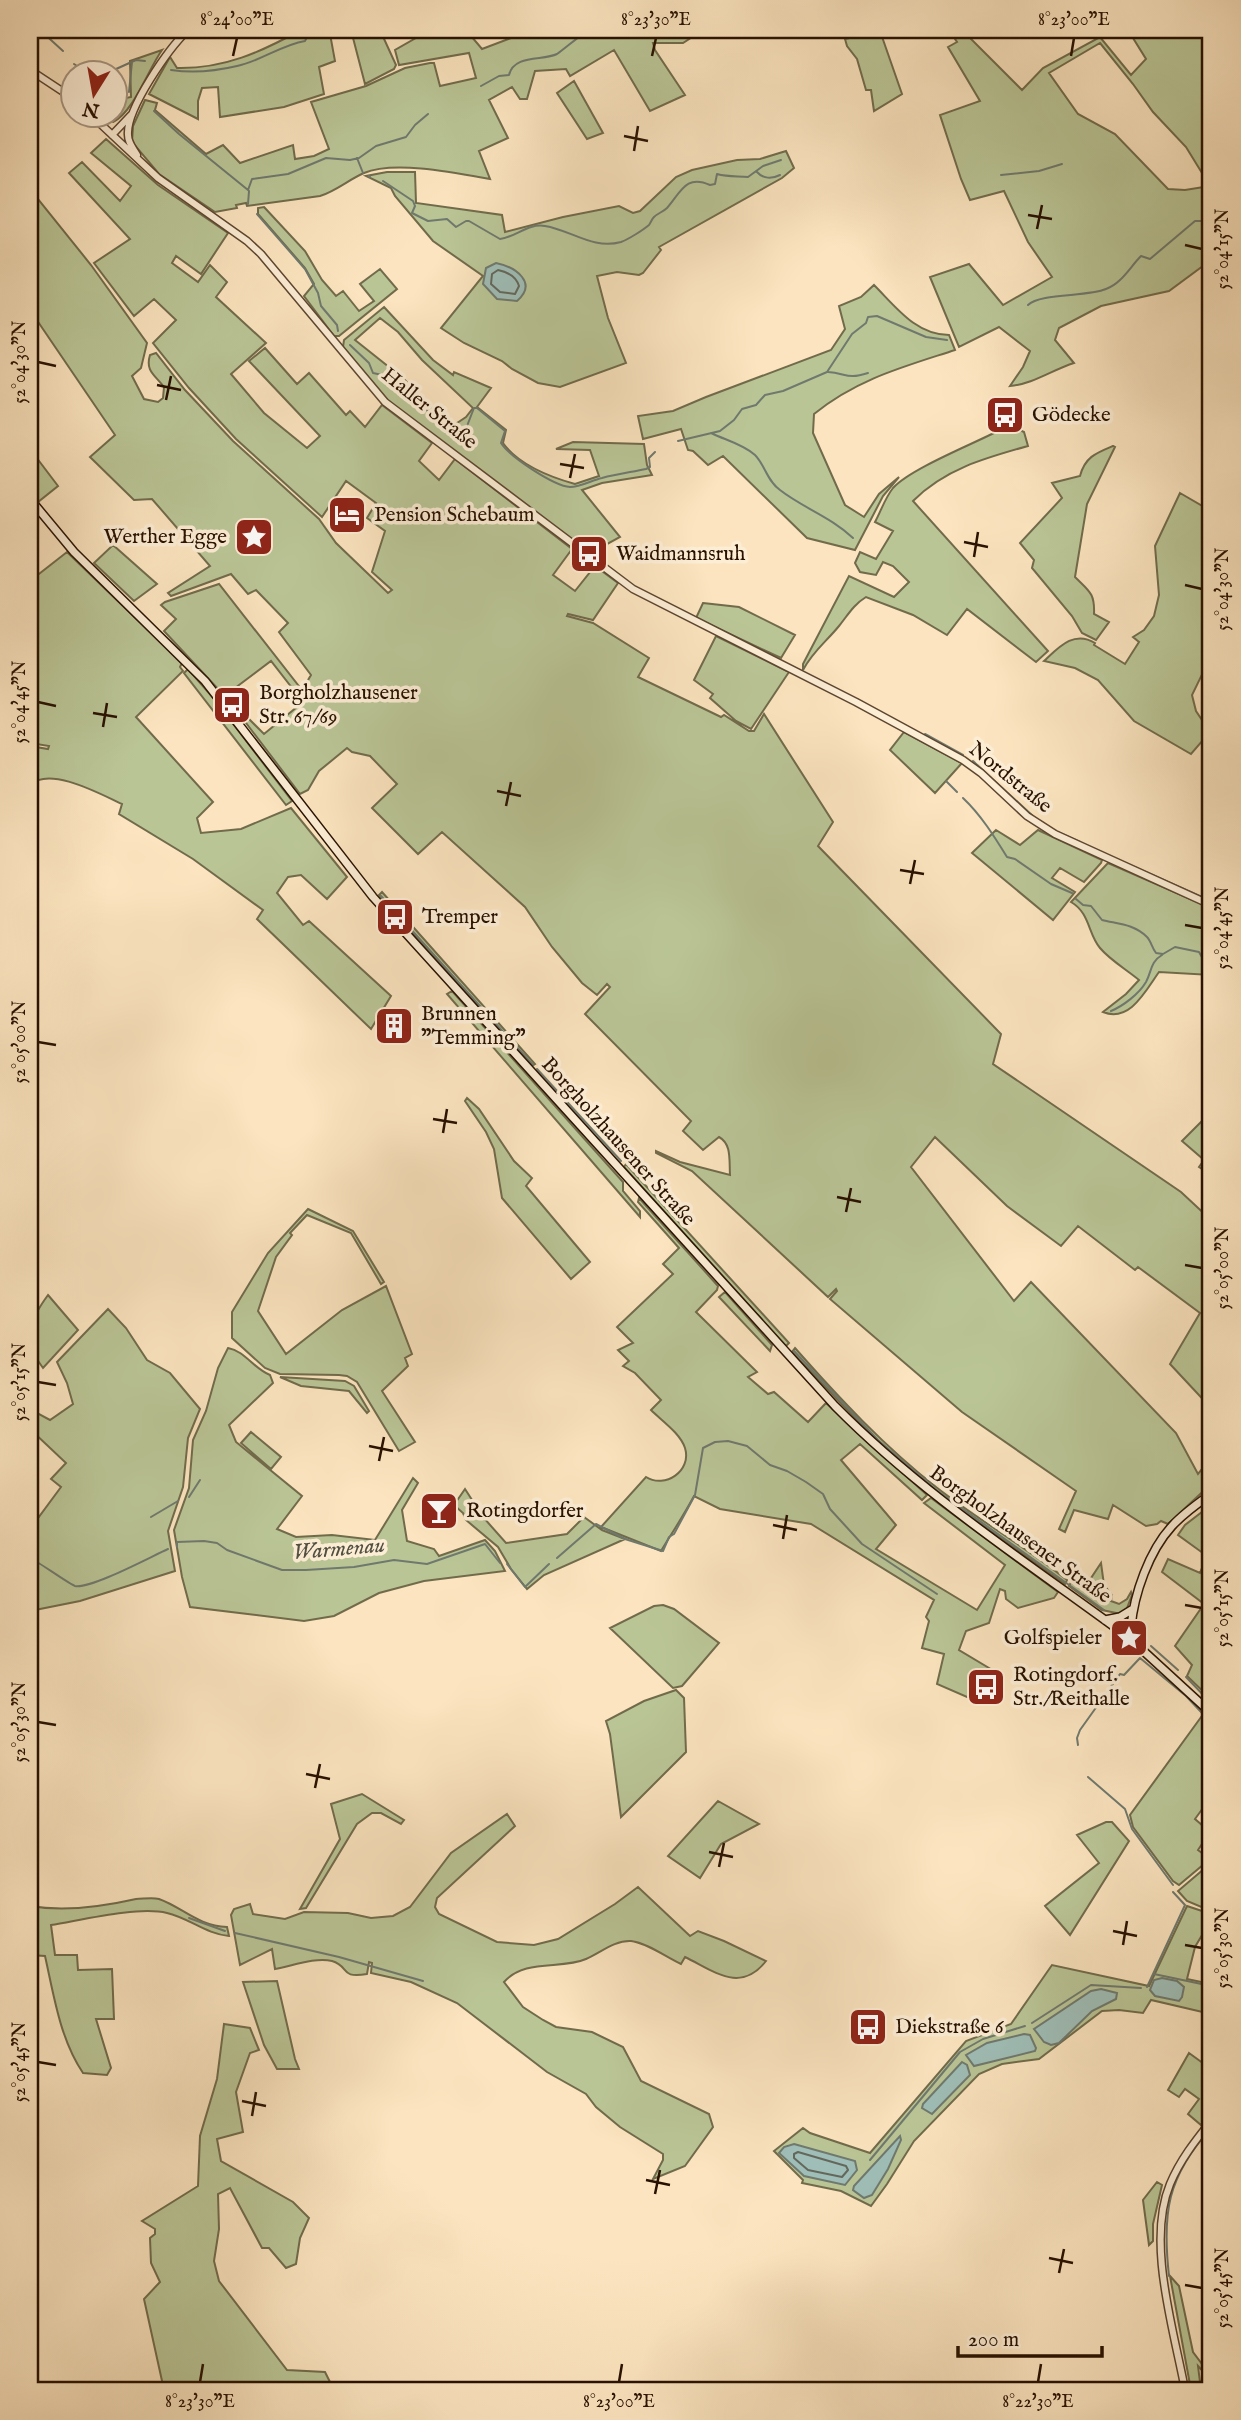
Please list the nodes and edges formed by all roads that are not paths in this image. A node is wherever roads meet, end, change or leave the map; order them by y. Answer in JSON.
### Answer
{"nodes":[{"id":1,"x":188,"y":30,"type":"edge"},
{"id":2,"x":30,"y":70,"type":"edge"},
{"id":3,"x":60,"y":90,"type":"edge"},
{"id":4,"x":134,"y":111,"type":"junction"},
{"id":5,"x":130,"y":124,"type":"edge"},
{"id":6,"x":107,"y":130,"type":"edge"},
{"id":7,"x":128,"y":130,"type":"joint"},
{"id":8,"x":115,"y":137,"type":"junction"},
{"id":9,"x":142,"y":163,"type":"junction"},
{"id":10,"x":30,"y":499,"type":"edge"},
{"id":11,"x":792,"y":669,"type":"joint"},
{"id":12,"x":1211,"y":905,"type":"edge"},
{"id":13,"x":1211,"y":1494,"type":"edge"},
{"id":14,"x":1133,"y":1609,"type":"junction"},
{"id":15,"x":1105,"y":1619,"type":"junction"},
{"id":16,"x":1131,"y":1627,"type":"junction"},
{"id":17,"x":1120,"y":1631,"type":"junction"},
{"id":18,"x":1138,"y":1646,"type":"junction"},
{"id":19,"x":1211,"y":1713,"type":"edge"},
{"id":20,"x":1211,"y":2121,"type":"edge"},
{"id":21,"x":388,"y":2390,"type":"edge"},
{"id":22,"x":457,"y":2390,"type":"edge"},
{"id":23,"x":1185,"y":2390,"type":"edge"}],
"edges":[{"from":1,"to":4,"type":"street"},
{"from":2,"to":3,"type":"street"},
{"from":4,"to":5,"type":"street"},
{"from":4,"to":8,"type":"street"},
{"from":6,"to":8,"type":"street","name":"Haller Straße"},
{"from":7,"to":8,"type":"street"},
{"from":7,"to":9,"type":"street"},
{"from":8,"to":9,"type":"street","name":"Haller Straße"},
{"from":9,"to":11,"type":"street","name":"Haller Straße"},
{"from":10,"to":15,"type":"main road","name":"Borgholzhausener Straße"},
{"from":11,"to":12,"type":"street","name":"Nordstraße"},
{"from":13,"to":14,"type":"main road"},
{"from":14,"to":15,"type":"main road"},
{"from":14,"to":16,"type":"main road"},
{"from":15,"to":17,"type":"main road","name":"Borgholzhausener Straße"},
{"from":16,"to":17,"type":"main road"},
{"from":16,"to":18,"type":"main road"},
{"from":17,"to":18,"type":"main road"},
{"from":18,"to":19,"type":"main road"},
{"from":20,"to":23,"type":"street"},
{"from":21,"to":22,"type":"street"}]}
